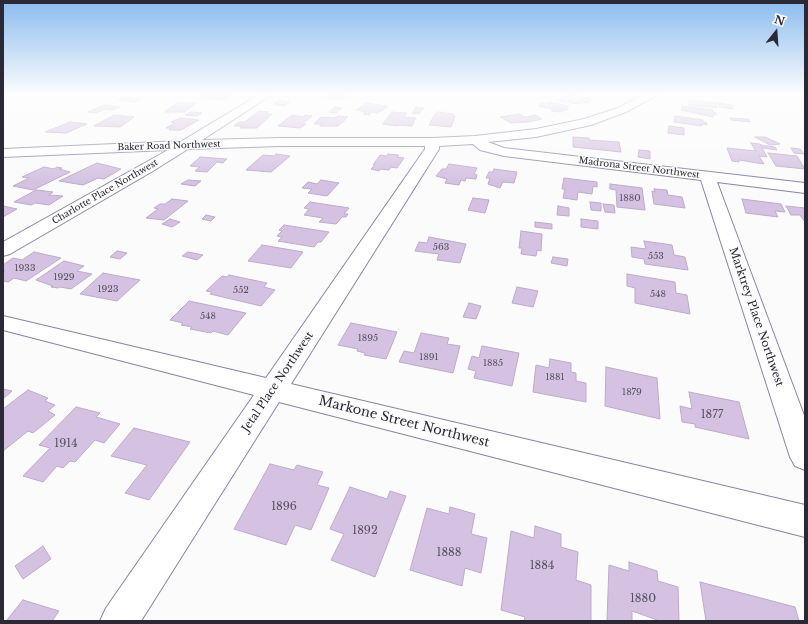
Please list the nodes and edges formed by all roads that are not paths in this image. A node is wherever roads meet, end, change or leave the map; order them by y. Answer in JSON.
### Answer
{"nodes":[{"id":1,"x":221,"y":123,"type":"edge"},
{"id":2,"x":582,"y":123,"type":"edge"},
{"id":3,"x":475,"y":140,"type":"junction"},
{"id":4,"x":432,"y":142,"type":"junction"},
{"id":5,"x":186,"y":145,"type":"junction"},
{"id":6,"x":3,"y":153,"type":"edge"},
{"id":7,"x":707,"y":176,"type":"junction"},
{"id":8,"x":805,"y":188,"type":"edge"},
{"id":9,"x":3,"y":250,"type":"edge"},
{"id":10,"x":3,"y":323,"type":"edge"},
{"id":11,"x":273,"y":390,"type":"junction"},
{"id":12,"x":805,"y":457,"type":"edge"},
{"id":13,"x":805,"y":521,"type":"edge"},
{"id":14,"x":119,"y":621,"type":"edge"}],
"edges":[{"from":1,"to":5,"type":"street","name":"Charlotte Place Northwest"},
{"from":2,"to":3,"type":"street","name":"Baker Road Northwest"},
{"from":3,"to":4,"type":"street","name":"Baker Road Northwest"},
{"from":3,"to":7,"type":"street","name":"Madrona Street Northwest"},
{"from":4,"to":5,"type":"street","name":"Baker Road Northwest"},
{"from":4,"to":11,"type":"street","name":"Jetal Place Northwest"},
{"from":5,"to":6,"type":"street","name":"Baker Road Northwest"},
{"from":5,"to":9,"type":"street","name":"Charlotte Place Northwest"},
{"from":7,"to":8,"type":"street","name":"Madrona Street Northwest"},
{"from":7,"to":12,"type":"street","name":"Marktrey Place Northwest"},
{"from":10,"to":11,"type":"street","name":"Markone Street Northwest"},
{"from":11,"to":13,"type":"street","name":"Markone Street Northwest"},
{"from":11,"to":14,"type":"street","name":"Jetal Place Northwest"}]}
